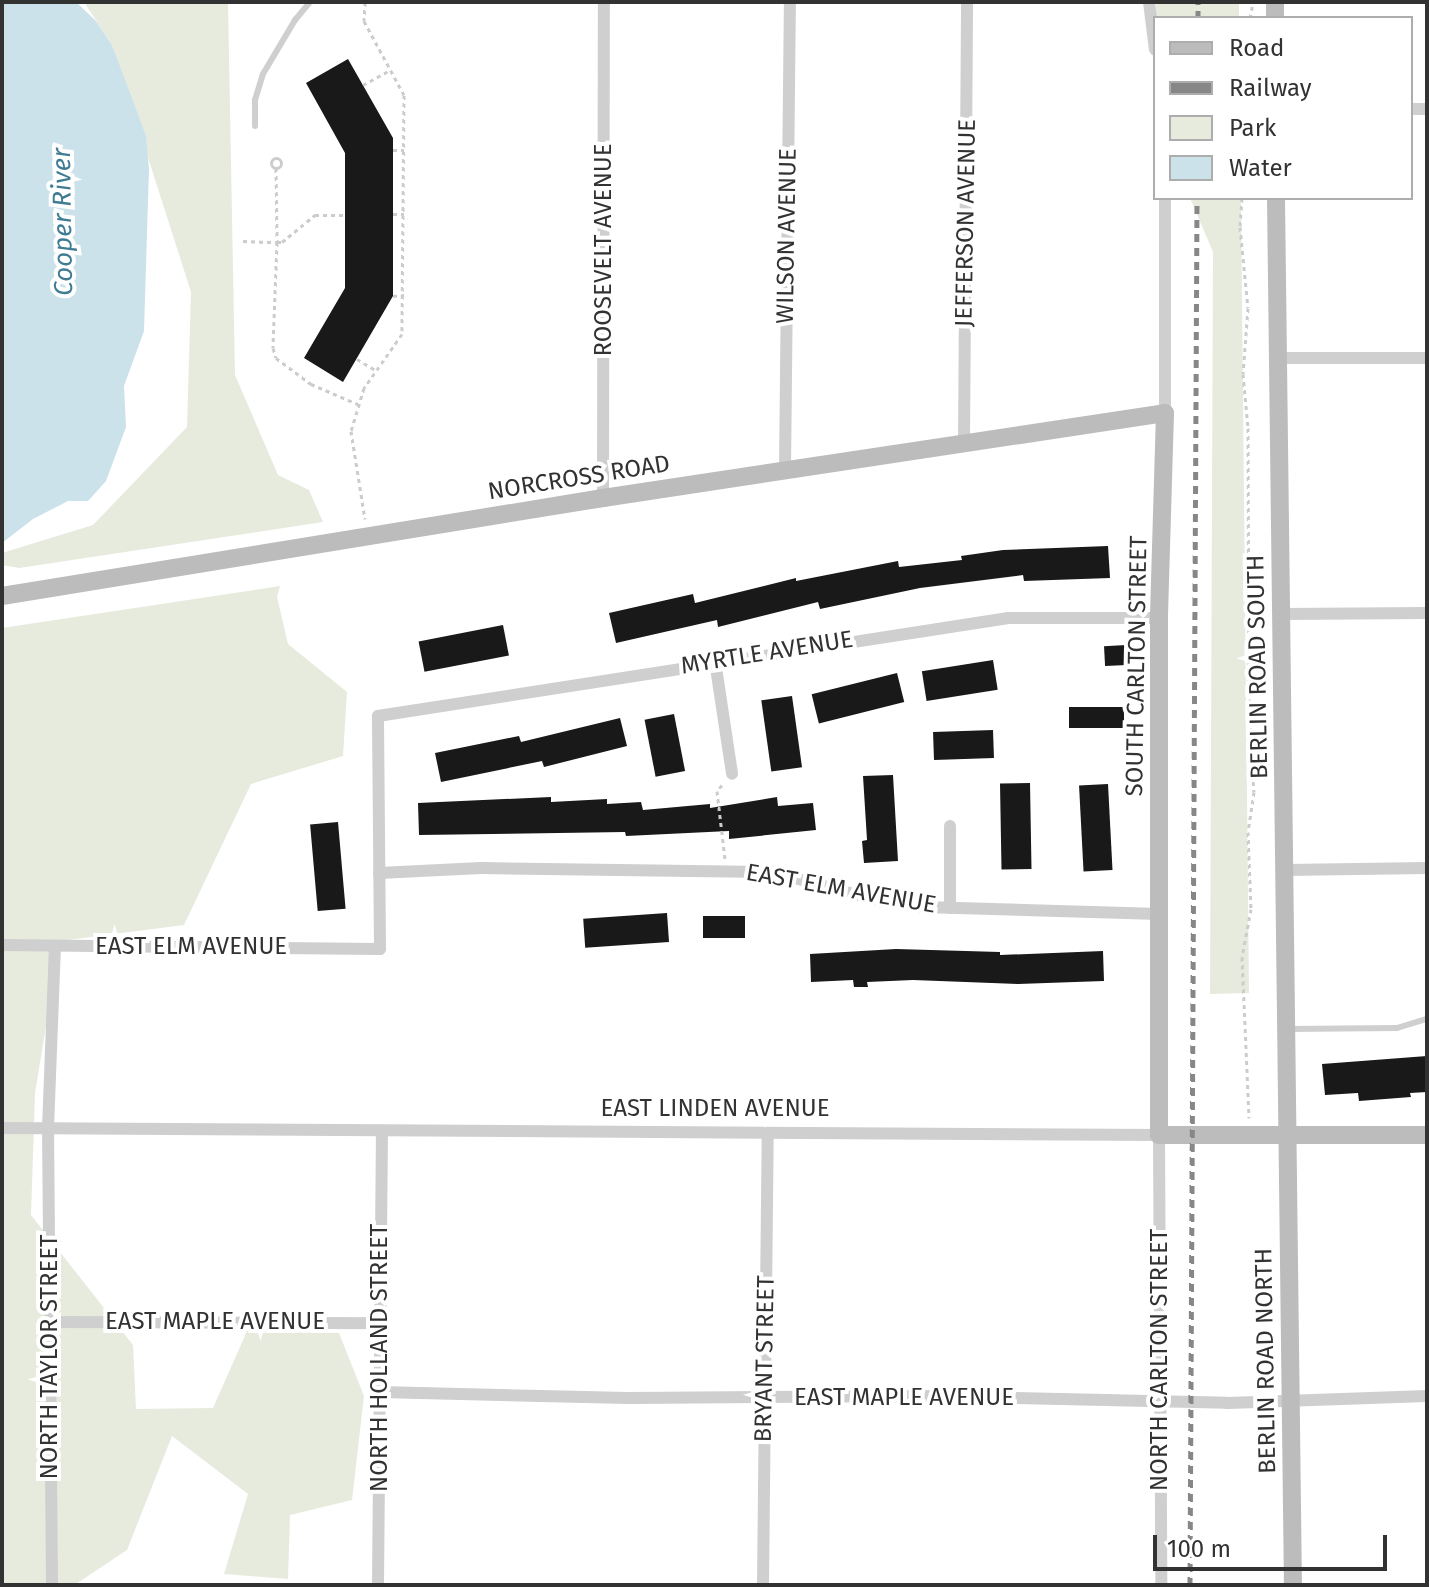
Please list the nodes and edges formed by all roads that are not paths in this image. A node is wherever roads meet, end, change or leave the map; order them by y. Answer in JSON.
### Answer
{"nodes":[{"id":1,"x":310,"y":2,"type":"edge"},
{"id":2,"x":604,"y":2,"type":"edge"},
{"id":3,"x":790,"y":2,"type":"edge"},
{"id":4,"x":967,"y":2,"type":"edge"},
{"id":5,"x":1149,"y":2,"type":"edge"},
{"id":6,"x":1153,"y":34,"type":"edge"},
{"id":7,"x":255,"y":126,"type":"dead end"},
{"id":8,"x":1165,"y":200,"type":"edge"},
{"id":9,"x":1276,"y":200,"type":"edge"},
{"id":10,"x":1277,"y":358,"type":"junction"},
{"id":11,"x":1427,"y":358,"type":"edge"},
{"id":12,"x":1165,"y":413,"type":"junction"},
{"id":13,"x":964,"y":443,"type":"junction"},
{"id":14,"x":785,"y":470,"type":"junction"},
{"id":15,"x":603,"y":498,"type":"junction"},
{"id":16,"x":2,"y":596,"type":"edge"},
{"id":17,"x":1427,"y":613,"type":"edge"},
{"id":18,"x":1281,"y":614,"type":"junction"},
{"id":19,"x":1159,"y":618,"type":"junction"},
{"id":20,"x":715,"y":661,"type":"junction"},
{"id":21,"x":732,"y":774,"type":"road end"},
{"id":22,"x":950,"y":826,"type":"dead end"},
{"id":23,"x":1427,"y":868,"type":"edge"},
{"id":24,"x":1285,"y":870,"type":"junction"},
{"id":25,"x":379,"y":873,"type":"junction"},
{"id":26,"x":950,"y":908,"type":"junction"},
{"id":27,"x":1159,"y":914,"type":"junction"},
{"id":28,"x":2,"y":945,"type":"edge"},
{"id":29,"x":55,"y":946,"type":"junction"},
{"id":30,"x":1427,"y":1019,"type":"edge"},
{"id":31,"x":1287,"y":1029,"type":"junction"},
{"id":32,"x":2,"y":1128,"type":"edge"},
{"id":33,"x":48,"y":1128,"type":"junction"},
{"id":34,"x":382,"y":1131,"type":"junction"},
{"id":35,"x":768,"y":1133,"type":"junction"},
{"id":36,"x":1159,"y":1135,"type":"junction"},
{"id":37,"x":1427,"y":1135,"type":"edge"},
{"id":38,"x":1288,"y":1136,"type":"junction"},
{"id":39,"x":50,"y":1322,"type":"junction"},
{"id":40,"x":381,"y":1323,"type":"junction"},
{"id":41,"x":380,"y":1392,"type":"junction"},
{"id":42,"x":1427,"y":1396,"type":"edge"},
{"id":43,"x":764,"y":1397,"type":"junction"},
{"id":44,"x":1290,"y":1401,"type":"junction"},
{"id":45,"x":1159,"y":1402,"type":"junction"},
{"id":46,"x":52,"y":1585,"type":"edge"},
{"id":47,"x":378,"y":1585,"type":"edge"},
{"id":48,"x":763,"y":1585,"type":"edge"},
{"id":49,"x":1161,"y":1585,"type":"edge"},
{"id":50,"x":1293,"y":1585,"type":"edge"}],
"edges":[{"from":1,"to":7,"type":"lane"},
{"from":2,"to":15,"type":"street","name":"ROOSEVELT AVENUE"},
{"from":3,"to":14,"type":"street","name":"WILSON AVENUE"},
{"from":4,"to":13,"type":"street","name":"JEFFERSON AVENUE"},
{"from":5,"to":6,"type":"street"},
{"from":8,"to":12,"type":"street","name":"SOUTH CARLTON STREET"},
{"from":9,"to":10,"type":"street","name":"BERLIN ROAD SOUTH"},
{"from":10,"to":11,"type":"street"},
{"from":10,"to":18,"type":"street","name":"BERLIN ROAD SOUTH"},
{"from":12,"to":13,"type":"street","name":"NORCROSS ROAD"},
{"from":12,"to":19,"type":"street","name":"SOUTH CARLTON STREET"},
{"from":13,"to":14,"type":"street","name":"NORCROSS ROAD"},
{"from":14,"to":15,"type":"street","name":"NORCROSS ROAD"},
{"from":15,"to":16,"type":"street","name":"NORCROSS ROAD"},
{"from":17,"to":18,"type":"street"},
{"from":18,"to":24,"type":"street","name":"BERLIN ROAD SOUTH"},
{"from":19,"to":20,"type":"street","name":"MYRTLE AVENUE"},
{"from":19,"to":27,"type":"street","name":"SOUTH CARLTON STREET"},
{"from":20,"to":21,"type":"street"},
{"from":20,"to":25,"type":"street","name":"MYRTLE AVENUE"},
{"from":22,"to":26,"type":"street"},
{"from":23,"to":24,"type":"street"},
{"from":24,"to":31,"type":"street","name":"BERLIN ROAD SOUTH"},
{"from":25,"to":26,"type":"street","name":"EAST ELM AVENUE"},
{"from":25,"to":29,"type":"street","name":"EAST ELM AVENUE"},
{"from":26,"to":27,"type":"street","name":"EAST ELM AVENUE"},
{"from":27,"to":36,"type":"street","name":"SOUTH CARLTON STREET"},
{"from":28,"to":29,"type":"street","name":"EAST ELM AVENUE"},
{"from":29,"to":33,"type":"street","name":"NORTH TAYLOR STREET"},
{"from":30,"to":31,"type":"lane"},
{"from":31,"to":38,"type":"street","name":"BERLIN ROAD SOUTH"},
{"from":32,"to":33,"type":"street","name":"EAST LINDEN AVENUE"},
{"from":33,"to":34,"type":"street","name":"EAST LINDEN AVENUE"},
{"from":33,"to":39,"type":"street","name":"NORTH TAYLOR STREET"},
{"from":34,"to":35,"type":"street","name":"EAST LINDEN AVENUE"},
{"from":34,"to":40,"type":"street","name":"NORTH HOLLAND STREET"},
{"from":35,"to":36,"type":"street","name":"EAST LINDEN AVENUE"},
{"from":35,"to":43,"type":"street","name":"BRYANT STREET"},
{"from":36,"to":38,"type":"street","name":"EAST LINDEN AVENUE"},
{"from":36,"to":45,"type":"street","name":"NORTH CARLTON STREET"},
{"from":37,"to":38,"type":"street","name":"EAST LINDEN AVENUE"},
{"from":38,"to":44,"type":"street","name":"BERLIN ROAD NORTH"},
{"from":39,"to":40,"type":"street","name":"EAST MAPLE AVENUE"},
{"from":39,"to":46,"type":"street","name":"NORTH TAYLOR STREET"},
{"from":40,"to":41,"type":"street","name":"NORTH HOLLAND STREET"},
{"from":41,"to":43,"type":"street","name":"EAST MAPLE AVENUE"},
{"from":41,"to":47,"type":"street","name":"NORTH HOLLAND STREET"},
{"from":42,"to":44,"type":"street","name":"EAST MAPLE AVENUE"},
{"from":43,"to":45,"type":"street","name":"EAST MAPLE AVENUE"},
{"from":43,"to":48,"type":"street","name":"BRYANT STREET"},
{"from":44,"to":45,"type":"street","name":"EAST MAPLE AVENUE"},
{"from":44,"to":50,"type":"street","name":"BERLIN ROAD NORTH"},
{"from":45,"to":49,"type":"street","name":"NORTH CARLTON STREET"}]}
